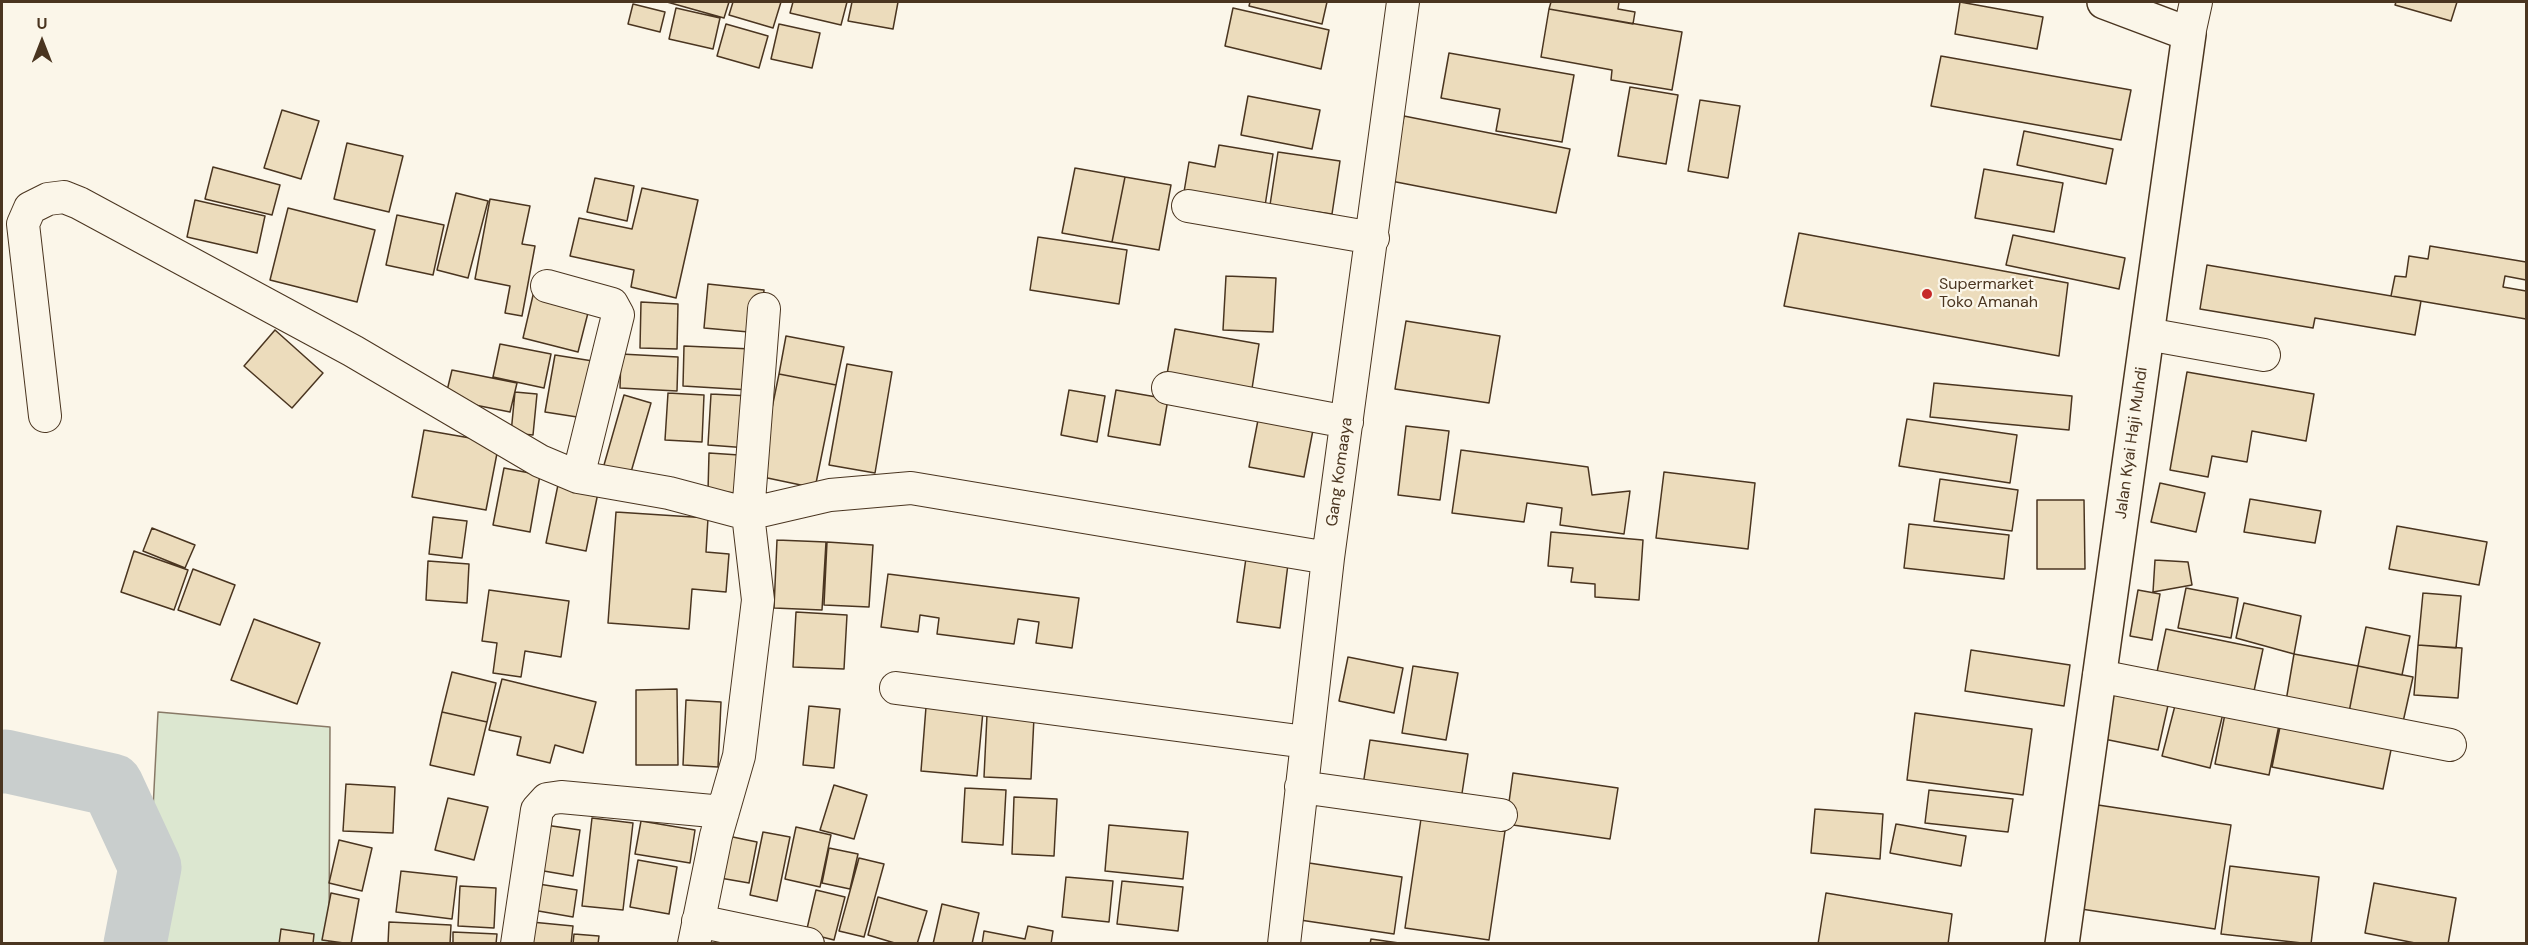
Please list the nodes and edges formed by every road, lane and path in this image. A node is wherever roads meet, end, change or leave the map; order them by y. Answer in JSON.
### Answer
{"nodes":[{"id":1,"x":1403,"y":2,"type":"edge"},
{"id":2,"x":2104,"y":2,"type":"edge"},
{"id":3,"x":2196,"y":2,"type":"edge"},
{"id":4,"x":2189,"y":34,"type":"junction"},
{"id":5,"x":1188,"y":206,"type":"dead end"},
{"id":6,"x":1373,"y":238,"type":"junction"},
{"id":7,"x":547,"y":286,"type":"dead end"},
{"id":8,"x":764,"y":309,"type":"dead end"},
{"id":9,"x":2147,"y":334,"type":"junction"},
{"id":10,"x":2264,"y":355,"type":"dead end"},
{"id":11,"x":1168,"y":388,"type":"dead end"},
{"id":12,"x":45,"y":416,"type":"dead end"},
{"id":13,"x":1347,"y":422,"type":"junction"},
{"id":14,"x":579,"y":477,"type":"junction"},
{"id":15,"x":748,"y":514,"type":"junction"},
{"id":16,"x":1328,"y":558,"type":"junction"},
{"id":17,"x":2099,"y":676,"type":"junction"},
{"id":18,"x":896,"y":688,"type":"dead end"},
{"id":19,"x":1306,"y":742,"type":"junction"},
{"id":20,"x":2450,"y":745,"type":"dead end"},
{"id":21,"x":1301,"y":787,"type":"junction"},
{"id":22,"x":723,"y":812,"type":"junction"},
{"id":23,"x":1501,"y":815,"type":"dead end"},
{"id":24,"x":696,"y":932,"type":"edge"},
{"id":25,"x":517,"y":944,"type":"edge"},
{"id":26,"x":808,"y":944,"type":"edge"},
{"id":27,"x":1284,"y":944,"type":"edge"},
{"id":28,"x":2062,"y":944,"type":"edge"}],
"edges":[{"from":1,"to":6,"type":"street","name":"Gang Komaaya"},
{"from":2,"to":4,"type":"street"},
{"from":3,"to":4,"type":"street"},
{"from":4,"to":9,"type":"street","name":"Jalan Kyai Haji Muhdi"},
{"from":5,"to":6,"type":"street"},
{"from":6,"to":13,"type":"street","name":"Gang Komaaya"},
{"from":7,"to":14,"type":"street"},
{"from":8,"to":15,"type":"street"},
{"from":9,"to":10,"type":"street"},
{"from":9,"to":17,"type":"street","name":"Jalan Kyai Haji Muhdi"},
{"from":11,"to":13,"type":"street"},
{"from":12,"to":14,"type":"street"},
{"from":13,"to":16,"type":"street","name":"Gang Komaaya"},
{"from":14,"to":15,"type":"street"},
{"from":15,"to":16,"type":"street"},
{"from":15,"to":22,"type":"street"},
{"from":16,"to":19,"type":"street","name":"Gang Komaaya"},
{"from":17,"to":20,"type":"street"},
{"from":17,"to":28,"type":"street","name":"Jalan Kyai Haji Muhdi"},
{"from":18,"to":19,"type":"street"},
{"from":19,"to":21,"type":"street","name":"Gang Komaaya"},
{"from":21,"to":23,"type":"street"},
{"from":21,"to":27,"type":"street","name":"Gang Komaaya"},
{"from":22,"to":24,"type":"street"},
{"from":22,"to":25,"type":"street"},
{"from":24,"to":26,"type":"street"}]}
